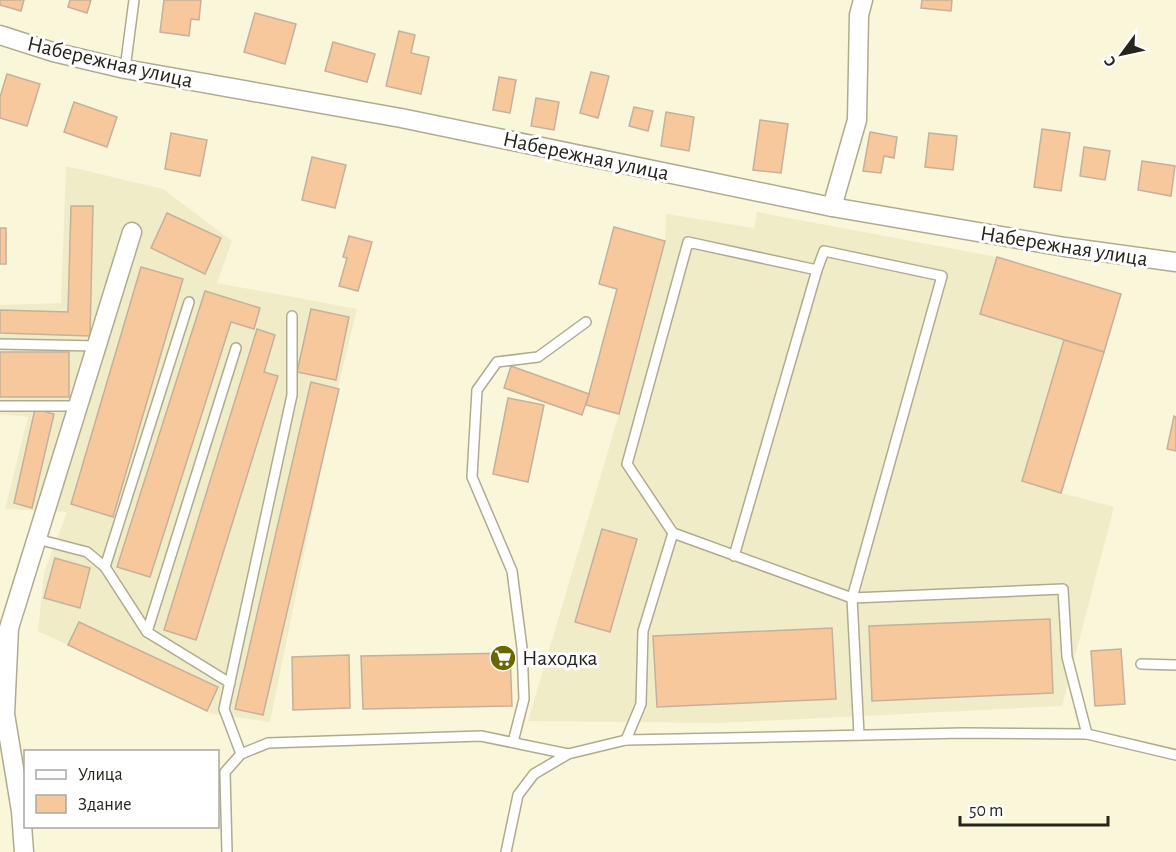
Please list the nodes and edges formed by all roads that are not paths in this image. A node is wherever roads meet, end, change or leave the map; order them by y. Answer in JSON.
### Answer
{"nodes":[{"id":1,"x":134,"y":0,"type":"edge"},
{"id":2,"x":863,"y":0,"type":"edge"},
{"id":3,"x":0,"y":35,"type":"edge"},
{"id":4,"x":125,"y":69,"type":"junction"},
{"id":5,"x":832,"y":207,"type":"junction"},
{"id":6,"x":132,"y":232,"type":"dead end"},
{"id":7,"x":1176,"y":262,"type":"edge"},
{"id":8,"x":817,"y":270,"type":"junction"},
{"id":9,"x":189,"y":302,"type":"dead end"},
{"id":10,"x":292,"y":316,"type":"dead end"},
{"id":11,"x":586,"y":322,"type":"dead end"},
{"id":12,"x":0,"y":344,"type":"edge"},
{"id":13,"x":97,"y":346,"type":"junction"},
{"id":14,"x":236,"y":348,"type":"dead end"},
{"id":15,"x":0,"y":406,"type":"edge"},
{"id":16,"x":78,"y":406,"type":"junction"},
{"id":17,"x":673,"y":533,"type":"junction"},
{"id":18,"x":37,"y":539,"type":"junction"},
{"id":19,"x":734,"y":556,"type":"junction"},
{"id":20,"x":105,"y":567,"type":"junction"},
{"id":21,"x":852,"y":598,"type":"junction"},
{"id":22,"x":147,"y":632,"type":"junction"},
{"id":23,"x":1141,"y":664,"type":"dead end"},
{"id":24,"x":1176,"y":665,"type":"edge"},
{"id":25,"x":230,"y":683,"type":"junction"},
{"id":26,"x":1086,"y":734,"type":"junction"},
{"id":27,"x":859,"y":735,"type":"junction"},
{"id":28,"x":626,"y":740,"type":"junction"},
{"id":29,"x":513,"y":742,"type":"junction"},
{"id":30,"x":241,"y":754,"type":"junction"},
{"id":31,"x":568,"y":754,"type":"junction"},
{"id":32,"x":1176,"y":755,"type":"edge"},
{"id":33,"x":24,"y":852,"type":"edge"},
{"id":34,"x":227,"y":852,"type":"edge"},
{"id":35,"x":506,"y":852,"type":"edge"}],
"edges":[{"from":1,"to":4,"type":"lane"},
{"from":2,"to":5,"type":"street"},
{"from":3,"to":4,"type":"street","name":"Набережная улица"},
{"from":4,"to":5,"type":"street","name":"Набережная улица"},
{"from":5,"to":7,"type":"street","name":"Набережная улица"},
{"from":6,"to":13,"type":"street"},
{"from":8,"to":17,"type":"lane"},
{"from":8,"to":19,"type":"lane"},
{"from":8,"to":21,"type":"lane"},
{"from":9,"to":20,"type":"lane"},
{"from":10,"to":25,"type":"lane"},
{"from":11,"to":29,"type":"lane"},
{"from":12,"to":13,"type":"lane"},
{"from":13,"to":16,"type":"street"},
{"from":14,"to":22,"type":"lane"},
{"from":15,"to":16,"type":"lane"},
{"from":16,"to":18,"type":"street"},
{"from":17,"to":19,"type":"lane"},
{"from":17,"to":28,"type":"lane"},
{"from":18,"to":20,"type":"lane"},
{"from":18,"to":33,"type":"street"},
{"from":19,"to":21,"type":"lane"},
{"from":20,"to":22,"type":"lane"},
{"from":21,"to":26,"type":"lane"},
{"from":21,"to":27,"type":"lane"},
{"from":22,"to":25,"type":"lane"},
{"from":23,"to":24,"type":"lane"},
{"from":25,"to":30,"type":"lane"},
{"from":26,"to":27,"type":"lane"},
{"from":26,"to":32,"type":"lane"},
{"from":27,"to":28,"type":"lane"},
{"from":28,"to":31,"type":"lane"},
{"from":29,"to":30,"type":"lane"},
{"from":29,"to":31,"type":"lane"},
{"from":30,"to":34,"type":"lane"},
{"from":31,"to":35,"type":"lane"}]}
